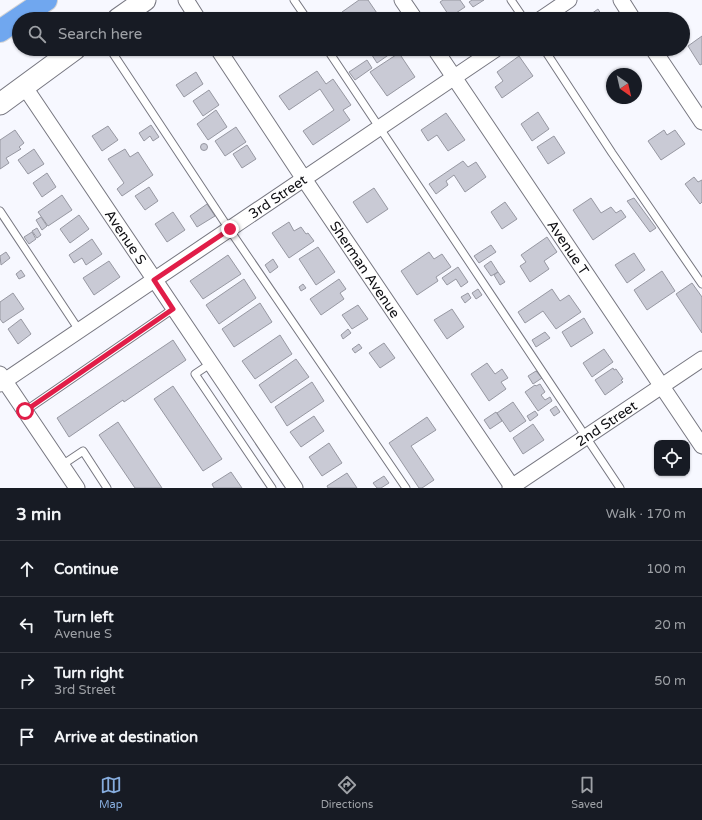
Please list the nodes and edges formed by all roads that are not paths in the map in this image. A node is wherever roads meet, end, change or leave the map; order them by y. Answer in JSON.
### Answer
{"nodes":[{"id":1,"x":46,"y":0,"type":"edge"},
{"id":2,"x":54,"y":0,"type":"edge"},
{"id":3,"x":145,"y":0,"type":"edge"},
{"id":4,"x":186,"y":0,"type":"edge"},
{"id":5,"x":294,"y":0,"type":"edge"},
{"id":6,"x":402,"y":0,"type":"edge"},
{"id":7,"x":511,"y":0,"type":"edge"},
{"id":8,"x":569,"y":0,"type":"edge"},
{"id":9,"x":621,"y":0,"type":"edge"},
{"id":10,"x":29,"y":12,"type":"edge"},
{"id":11,"x":33,"y":12,"type":"edge"},
{"id":12,"x":128,"y":12,"type":"edge"},
{"id":13,"x":194,"y":12,"type":"edge"},
{"id":14,"x":302,"y":12,"type":"edge"},
{"id":15,"x":410,"y":12,"type":"edge"},
{"id":16,"x":519,"y":12,"type":"edge"},
{"id":17,"x":551,"y":12,"type":"edge"},
{"id":18,"x":629,"y":12,"type":"edge"},
{"id":19,"x":66,"y":56,"type":"edge"},
{"id":20,"x":115,"y":56,"type":"edge"},
{"id":21,"x":223,"y":56,"type":"edge"},
{"id":22,"x":332,"y":56,"type":"edge"},
{"id":23,"x":440,"y":56,"type":"edge"},
{"id":24,"x":486,"y":56,"type":"edge"},
{"id":25,"x":549,"y":56,"type":"edge"},
{"id":26,"x":658,"y":56,"type":"edge"},
{"id":27,"x":454,"y":78,"type":"junction"},
{"id":28,"x":24,"y":86,"type":"junction"},
{"id":29,"x":0,"y":104,"type":"edge"},
{"id":30,"x":702,"y":122,"type":"edge"},
{"id":31,"x":380,"y":127,"type":"junction"},
{"id":32,"x":304,"y":179,"type":"junction"},
{"id":33,"x":0,"y":211,"type":"edge"},
{"id":34,"x":230,"y":229,"type":"junction"},
{"id":35,"x":154,"y":280,"type":"junction"},
{"id":36,"x":702,"y":284,"type":"edge"},
{"id":37,"x":173,"y":309,"type":"junction"},
{"id":38,"x":80,"y":330,"type":"junction"},
{"id":39,"x":702,"y":359,"type":"edge"},
{"id":40,"x":210,"y":364,"type":"junction"},
{"id":41,"x":2,"y":379,"type":"edge"},
{"id":42,"x":662,"y":386,"type":"junction"},
{"id":43,"x":25,"y":411,"type":"junction"},
{"id":44,"x":586,"y":437,"type":"junction"},
{"id":45,"x":702,"y":446,"type":"edge"},
{"id":46,"x":62,"y":465,"type":"junction"},
{"id":47,"x":77,"y":488,"type":"edge"},
{"id":48,"x":107,"y":488,"type":"edge"},
{"id":49,"x":272,"y":488,"type":"edge"},
{"id":50,"x":295,"y":488,"type":"edge"},
{"id":51,"x":406,"y":488,"type":"edge"},
{"id":52,"x":512,"y":488,"type":"edge"},
{"id":53,"x":620,"y":488,"type":"edge"}],
"edges":[{"from":1,"to":10,"type":"highway"},
{"from":2,"to":11,"type":"highway"},
{"from":3,"to":12,"type":"main road"},
{"from":4,"to":13,"type":"street"},
{"from":5,"to":14,"type":"lane"},
{"from":6,"to":15,"type":"street"},
{"from":7,"to":16,"type":"lane"},
{"from":8,"to":17,"type":"street"},
{"from":9,"to":18,"type":"street"},
{"from":19,"to":28,"type":"main road"},
{"from":20,"to":34,"type":"lane"},
{"from":21,"to":32,"type":"street","name":"Sherman Avenue"},
{"from":22,"to":31,"type":"lane"},
{"from":23,"to":27,"type":"street","name":"Avenue T"},
{"from":24,"to":27,"type":"street","name":"3rd Street"},
{"from":25,"to":36,"type":"lane"},
{"from":26,"to":30,"type":"street"},
{"from":27,"to":31,"type":"street","name":"3rd Street"},
{"from":27,"to":42,"type":"street","name":"Avenue T"},
{"from":28,"to":29,"type":"main road"},
{"from":28,"to":35,"type":"street","name":"Avenue S"},
{"from":31,"to":32,"type":"street","name":"3rd Street"},
{"from":31,"to":44,"type":"lane"},
{"from":32,"to":34,"type":"street","name":"3rd Street"},
{"from":32,"to":52,"type":"street","name":"Sherman Avenue"},
{"from":33,"to":38,"type":"lane"},
{"from":34,"to":35,"type":"street","name":"3rd Street"},
{"from":34,"to":51,"type":"lane"},
{"from":35,"to":37,"type":"street","name":"Avenue S"},
{"from":35,"to":38,"type":"street","name":"3rd Street"},
{"from":37,"to":40,"type":"street","name":"Avenue S"},
{"from":37,"to":43,"type":"lane"},
{"from":38,"to":41,"type":"street","name":"3rd Street"},
{"from":39,"to":42,"type":"street","name":"2nd Street"},
{"from":40,"to":49,"type":"lane"},
{"from":40,"to":50,"type":"street","name":"Avenue S"},
{"from":41,"to":43,"type":"street"},
{"from":42,"to":44,"type":"street","name":"2nd Street"},
{"from":42,"to":45,"type":"street","name":"Avenue T"},
{"from":43,"to":46,"type":"street"},
{"from":44,"to":52,"type":"street","name":"2nd Street"},
{"from":44,"to":53,"type":"lane"},
{"from":46,"to":47,"type":"street"},
{"from":46,"to":48,"type":"lane"}]}
